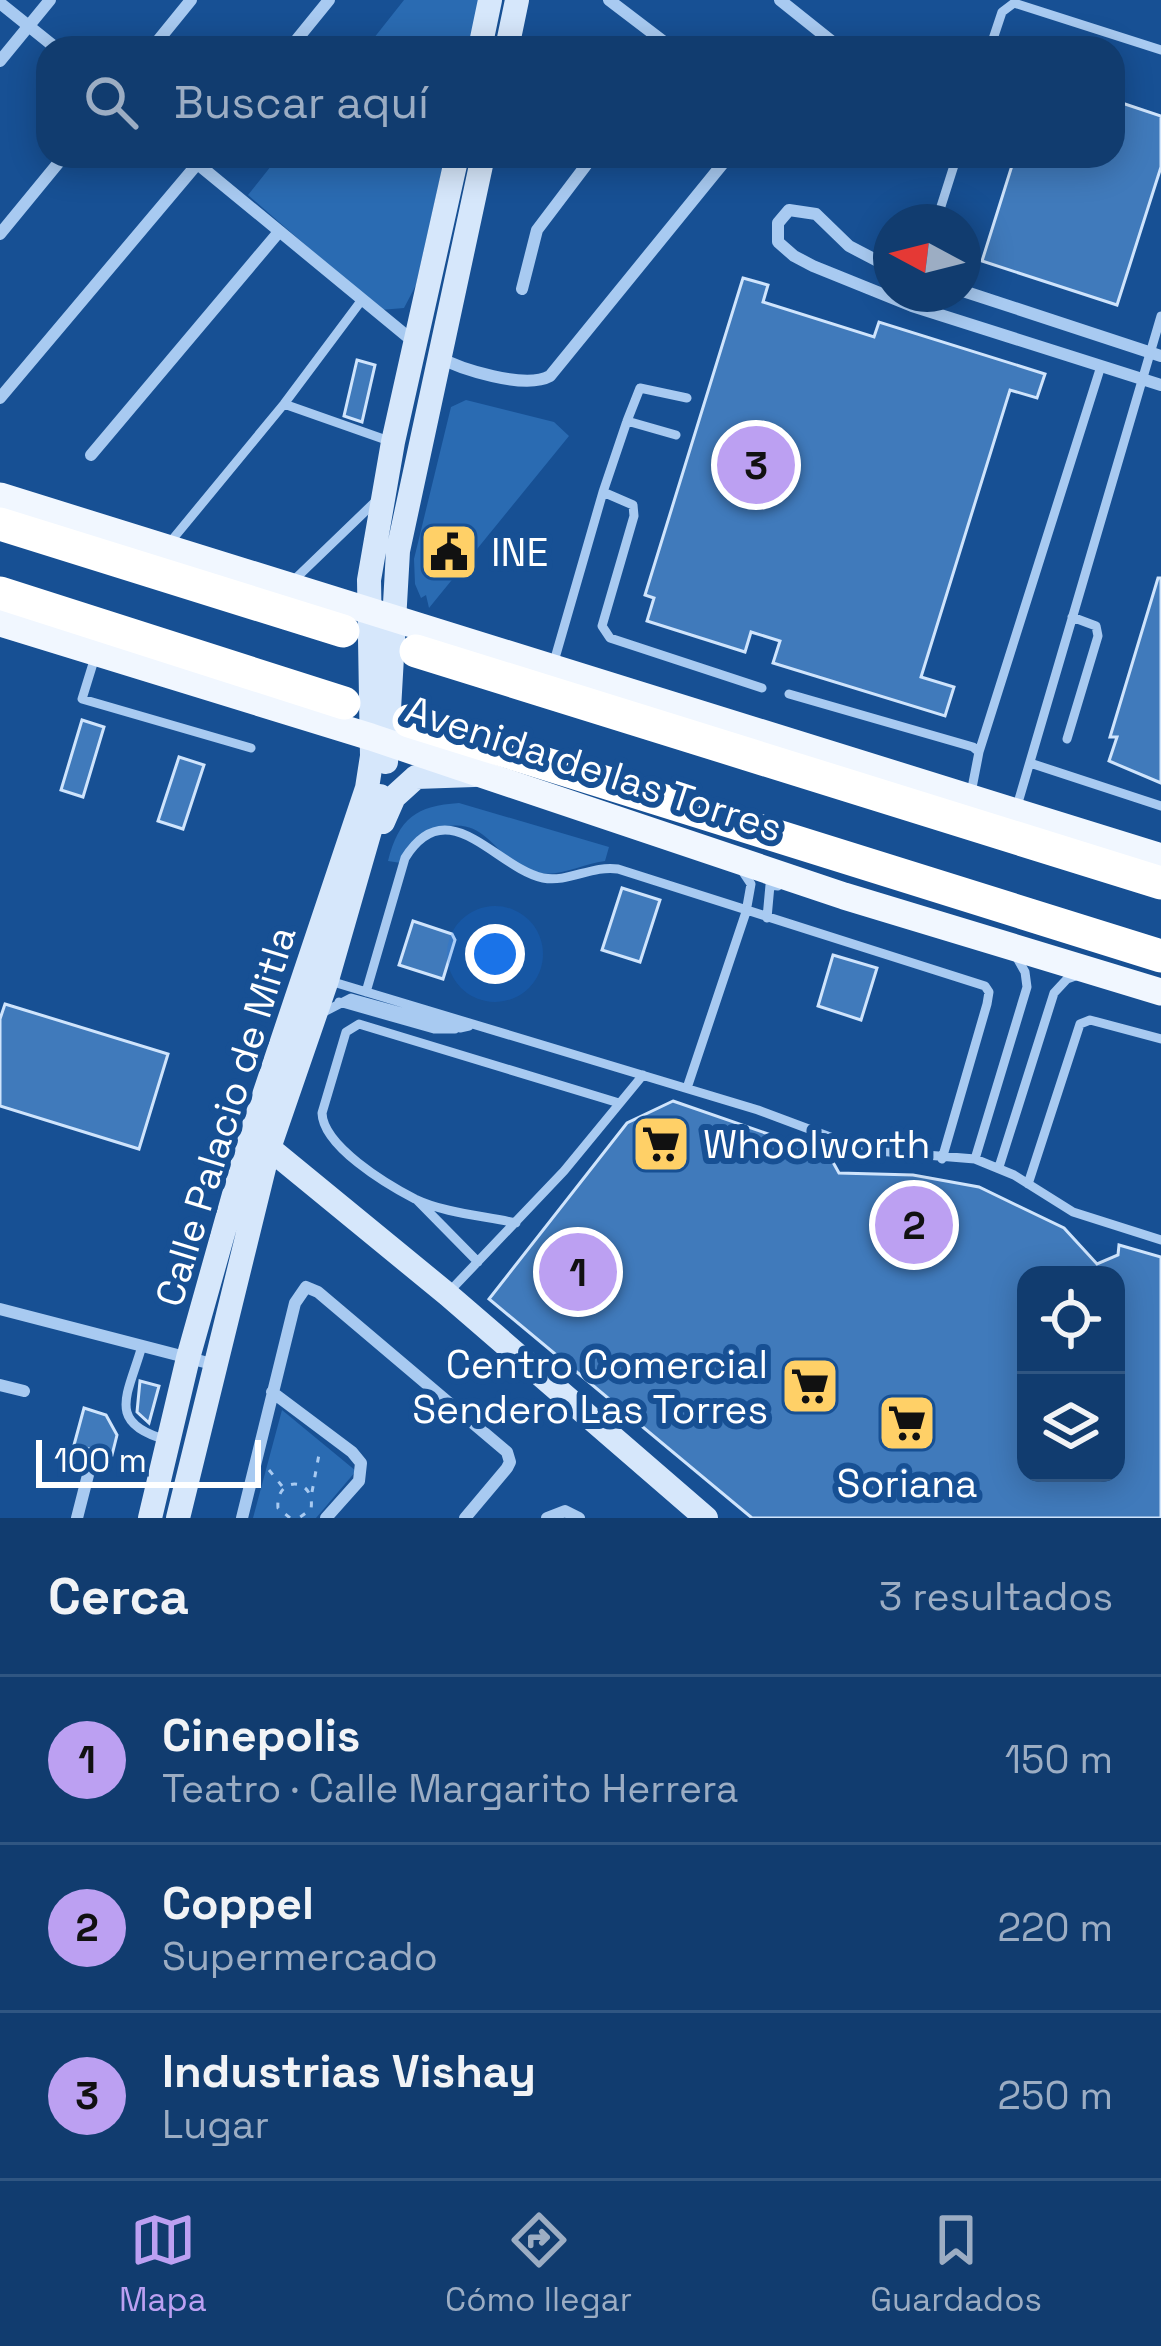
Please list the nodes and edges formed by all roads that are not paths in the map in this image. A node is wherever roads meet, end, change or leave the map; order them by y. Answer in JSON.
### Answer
{"nodes":[{"id":1,"x":50,"y":0,"type":"edge"},
{"id":2,"x":191,"y":0,"type":"edge"},
{"id":3,"x":329,"y":0,"type":"edge"},
{"id":4,"x":490,"y":0,"type":"edge"},
{"id":5,"x":517,"y":0,"type":"edge"},
{"id":6,"x":609,"y":0,"type":"edge"},
{"id":7,"x":779,"y":0,"type":"edge"},
{"id":8,"x":0,"y":3,"type":"edge"},
{"id":9,"x":1046,"y":5,"type":"edge"},
{"id":10,"x":29,"y":26,"type":"junction"},
{"id":11,"x":41,"y":36,"type":"edge"},
{"id":12,"x":162,"y":36,"type":"edge"},
{"id":13,"x":300,"y":36,"type":"edge"},
{"id":14,"x":482,"y":36,"type":"edge"},
{"id":15,"x":510,"y":36,"type":"edge"},
{"id":16,"x":657,"y":36,"type":"edge"},
{"id":17,"x":825,"y":36,"type":"edge"},
{"id":18,"x":995,"y":36,"type":"edge"},
{"id":19,"x":1161,"y":50,"type":"edge"},
{"id":20,"x":0,"y":62,"type":"edge"},
{"id":21,"x":54,"y":168,"type":"edge"},
{"id":22,"x":189,"y":168,"type":"edge"},
{"id":23,"x":206,"y":168,"type":"edge"},
{"id":24,"x":454,"y":168,"type":"edge"},
{"id":25,"x":480,"y":168,"type":"edge"},
{"id":26,"x":583,"y":168,"type":"edge"},
{"id":27,"x":719,"y":168,"type":"edge"},
{"id":28,"x":953,"y":168,"type":"edge"},
{"id":29,"x":942,"y":204,"type":"edge"},
{"id":30,"x":278,"y":233,"type":"junction"},
{"id":31,"x":0,"y":234,"type":"edge"},
{"id":32,"x":873,"y":259,"type":"edge"},
{"id":33,"x":873,"y":285,"type":"edge"},
{"id":34,"x":522,"y":289,"type":"dead end"},
{"id":35,"x":981,"y":297,"type":"edge"},
{"id":36,"x":361,"y":301,"type":"junction"},
{"id":37,"x":948,"y":312,"type":"edge"},
{"id":38,"x":1161,"y":316,"type":"edge"},
{"id":39,"x":417,"y":344,"type":"junction"},
{"id":40,"x":1156,"y":354,"type":"edge"},
{"id":41,"x":440,"y":359,"type":"junction"},
{"id":42,"x":1101,"y":366,"type":"junction"},
{"id":43,"x":1142,"y":379,"type":"junction"},
{"id":44,"x":1161,"y":385,"type":"edge"},
{"id":45,"x":0,"y":398,"type":"edge"},
{"id":46,"x":687,"y":398,"type":"dead end"},
{"id":47,"x":284,"y":404,"type":"junction"},
{"id":48,"x":627,"y":421,"type":"junction"},
{"id":49,"x":676,"y":434,"type":"dead end"},
{"id":50,"x":393,"y":442,"type":"junction"},
{"id":51,"x":91,"y":455,"type":"dead end"},
{"id":52,"x":385,"y":491,"type":"junction"},
{"id":53,"x":603,"y":492,"type":"junction"},
{"id":54,"x":0,"y":496,"type":"edge"},
{"id":55,"x":0,"y":524,"type":"edge"},
{"id":56,"x":166,"y":547,"type":"junction"},
{"id":57,"x":286,"y":586,"type":"junction"},
{"id":58,"x":0,"y":593,"type":"edge"},
{"id":59,"x":1072,"y":617,"type":"junction"},
{"id":60,"x":369,"y":621,"type":"junction"},
{"id":61,"x":0,"y":623,"type":"edge"},
{"id":62,"x":416,"y":651,"type":"dead end"},
{"id":63,"x":97,"y":652,"type":"junction"},
{"id":64,"x":552,"y":669,"type":"junction"},
{"id":65,"x":762,"y":688,"type":"dead end"},
{"id":66,"x":789,"y":694,"type":"dead end"},
{"id":67,"x":344,"y":703,"type":"dead end"},
{"id":68,"x":389,"y":734,"type":"junction"},
{"id":69,"x":1067,"y":739,"type":"dead end"},
{"id":70,"x":251,"y":748,"type":"dead end"},
{"id":71,"x":979,"y":752,"type":"junction"},
{"id":72,"x":1030,"y":763,"type":"junction"},
{"id":73,"x":866,"y":767,"type":"junction"},
{"id":74,"x":486,"y":774,"type":"junction"},
{"id":75,"x":970,"y":799,"type":"junction"},
{"id":76,"x":1161,"y":806,"type":"edge"},
{"id":77,"x":916,"y":808,"type":"junction"},
{"id":78,"x":1015,"y":812,"type":"junction"},
{"id":79,"x":722,"y":854,"type":"junction"},
{"id":80,"x":1161,"y":857,"type":"edge"},
{"id":81,"x":363,"y":862,"type":"junction"},
{"id":82,"x":1161,"y":883,"type":"edge"},
{"id":83,"x":844,"y":896,"type":"junction"},
{"id":84,"x":746,"y":911,"type":"junction"},
{"id":85,"x":767,"y":918,"type":"junction"},
{"id":86,"x":1011,"y":946,"type":"junction"},
{"id":87,"x":1161,"y":956,"type":"edge"},
{"id":88,"x":1090,"y":971,"type":"junction"},
{"id":89,"x":324,"y":986,"type":"junction"},
{"id":90,"x":366,"y":992,"type":"junction"},
{"id":91,"x":1161,"y":992,"type":"edge"},
{"id":92,"x":473,"y":1025,"type":"junction"},
{"id":93,"x":1161,"y":1040,"type":"edge"},
{"id":94,"x":644,"y":1075,"type":"junction"},
{"id":95,"x":687,"y":1088,"type":"junction"},
{"id":96,"x":619,"y":1103,"type":"junction"},
{"id":97,"x":260,"y":1141,"type":"junction"},
{"id":98,"x":942,"y":1159,"type":"junction"},
{"id":99,"x":975,"y":1159,"type":"junction"},
{"id":100,"x":999,"y":1167,"type":"junction"},
{"id":101,"x":1028,"y":1184,"type":"junction"},
{"id":102,"x":417,"y":1200,"type":"junction"},
{"id":103,"x":516,"y":1223,"type":"junction"},
{"id":104,"x":1161,"y":1240,"type":"edge"},
{"id":105,"x":478,"y":1262,"type":"junction"},
{"id":106,"x":447,"y":1294,"type":"junction"},
{"id":107,"x":0,"y":1309,"type":"edge"},
{"id":108,"x":142,"y":1346,"type":"junction"},
{"id":109,"x":188,"y":1358,"type":"junction"},
{"id":110,"x":216,"y":1365,"type":"junction"},
{"id":111,"x":0,"y":1385,"type":"edge"},
{"id":112,"x":24,"y":1390,"type":"dead end"},
{"id":113,"x":272,"y":1392,"type":"junction"},
{"id":114,"x":168,"y":1441,"type":"junction"},
{"id":115,"x":196,"y":1447,"type":"junction"},
{"id":116,"x":88,"y":1475,"type":"dead end"},
{"id":117,"x":575,"y":1515,"type":"edge"},
{"id":118,"x":180,"y":1517,"type":"edge"},
{"id":119,"x":77,"y":1518,"type":"edge"},
{"id":120,"x":150,"y":1518,"type":"edge"},
{"id":121,"x":242,"y":1518,"type":"edge"},
{"id":122,"x":326,"y":1518,"type":"edge"},
{"id":123,"x":466,"y":1518,"type":"edge"},
{"id":124,"x":547,"y":1518,"type":"edge"},
{"id":125,"x":706,"y":1518,"type":"edge"}],
"edges":[{"from":1,"to":10,"type":"street"},
{"from":2,"to":12,"type":"street"},
{"from":3,"to":13,"type":"street"},
{"from":4,"to":14,"type":"main road"},
{"from":5,"to":15,"type":"main road"},
{"from":6,"to":16,"type":"street"},
{"from":7,"to":17,"type":"street"},
{"from":8,"to":10,"type":"street"},
{"from":9,"to":18,"type":"lane"},
{"from":9,"to":19,"type":"lane"},
{"from":10,"to":11,"type":"street"},
{"from":10,"to":20,"type":"street"},
{"from":21,"to":31,"type":"street"},
{"from":22,"to":45,"type":"street"},
{"from":23,"to":30,"type":"street"},
{"from":24,"to":39,"type":"main road"},
{"from":25,"to":41,"type":"main road"},
{"from":26,"to":34,"type":"street"},
{"from":27,"to":41,"type":"street"},
{"from":28,"to":29,"type":"lane"},
{"from":30,"to":36,"type":"street"},
{"from":30,"to":51,"type":"street"},
{"from":32,"to":33,"type":"street"},
{"from":35,"to":40,"type":"street"},
{"from":36,"to":39,"type":"street"},
{"from":36,"to":47,"type":"lane"},
{"from":37,"to":42,"type":"street"},
{"from":38,"to":40,"type":"lane"},
{"from":39,"to":41,"type":"street"},
{"from":39,"to":50,"type":"main road"},
{"from":40,"to":43,"type":"lane"},
{"from":41,"to":60,"type":"main road"},
{"from":42,"to":43,"type":"street"},
{"from":42,"to":71,"type":"lane"},
{"from":43,"to":44,"type":"street"},
{"from":43,"to":59,"type":"lane"},
{"from":46,"to":48,"type":"lane"},
{"from":47,"to":50,"type":"lane"},
{"from":47,"to":56,"type":"lane"},
{"from":48,"to":49,"type":"lane"},
{"from":48,"to":53,"type":"lane"},
{"from":50,"to":52,"type":"main road"},
{"from":52,"to":57,"type":"lane"},
{"from":52,"to":60,"type":"main road"},
{"from":53,"to":64,"type":"lane"},
{"from":53,"to":65,"type":"lane"},
{"from":54,"to":56,"type":"main road","name":"Avenida de las Torres"},
{"from":55,"to":60,"type":"highway","name":"Avenida de las Torres"},
{"from":56,"to":57,"type":"main road","name":"Avenida de las Torres"},
{"from":57,"to":60,"type":"main road","name":"Avenida de las Torres"},
{"from":58,"to":67,"type":"highway"},
{"from":59,"to":69,"type":"lane"},
{"from":59,"to":72,"type":"lane"},
{"from":60,"to":64,"type":"main road","name":"Avenida de las Torres"},
{"from":60,"to":68,"type":"main road"},
{"from":61,"to":63,"type":"main road","name":"Avenida de las Torres"},
{"from":62,"to":77,"type":"highway","name":"Avenida de las Torres"},
{"from":63,"to":68,"type":"main road","name":"Avenida de las Torres"},
{"from":63,"to":70,"type":"lane"},
{"from":64,"to":73,"type":"main road","name":"Avenida de las Torres"},
{"from":66,"to":71,"type":"lane"},
{"from":68,"to":74,"type":"main road","name":"Avenida de las Torres"},
{"from":68,"to":81,"type":"main road","name":"Calle Palacio de Mitla"},
{"from":68,"to":87,"type":"highway","name":"Avenida de las Torres"},
{"from":68,"to":89,"type":"main road","name":"Calle Palacio de Mitla"},
{"from":71,"to":75,"type":"lane"},
{"from":72,"to":76,"type":"lane"},
{"from":72,"to":78,"type":"lane"},
{"from":73,"to":75,"type":"main road","name":"Avenida de las Torres"},
{"from":73,"to":77,"type":"highway"},
{"from":74,"to":79,"type":"main road","name":"Avenida de las Torres"},
{"from":74,"to":81,"type":"main road"},
{"from":75,"to":78,"type":"main road","name":"Avenida de las Torres"},
{"from":77,"to":82,"type":"highway","name":"Avenida de las Torres"},
{"from":78,"to":80,"type":"main road","name":"Avenida de las Torres"},
{"from":79,"to":83,"type":"main road","name":"Avenida de las Torres"},
{"from":79,"to":84,"type":"lane"},
{"from":81,"to":89,"type":"main road","name":"Calle Palacio de Mitla"},
{"from":83,"to":85,"type":"lane"},
{"from":83,"to":86,"type":"main road","name":"Avenida de las Torres"},
{"from":84,"to":85,"type":"lane"},
{"from":84,"to":90,"type":"lane"},
{"from":84,"to":95,"type":"lane"},
{"from":85,"to":98,"type":"lane"},
{"from":86,"to":88,"type":"main road","name":"Avenida de las Torres"},
{"from":86,"to":99,"type":"lane"},
{"from":88,"to":91,"type":"main road","name":"Avenida de las Torres"},
{"from":88,"to":100,"type":"lane"},
{"from":89,"to":90,"type":"lane"},
{"from":89,"to":92,"type":"lane"},
{"from":89,"to":97,"type":"main road","name":"Calle Palacio de Mitla"},
{"from":89,"to":97,"type":"main road","name":"Calle Palacio de Mitla"},
{"from":90,"to":92,"type":"lane"},
{"from":92,"to":94,"type":"lane"},
{"from":93,"to":101,"type":"lane"},
{"from":94,"to":95,"type":"lane"},
{"from":94,"to":96,"type":"lane"},
{"from":95,"to":98,"type":"lane"},
{"from":96,"to":102,"type":"lane"},
{"from":96,"to":103,"type":"lane"},
{"from":97,"to":106,"type":"main road"},
{"from":97,"to":109,"type":"main road","name":"Calle Palacio de Mitla"},
{"from":97,"to":110,"type":"main road","name":"Calle Palacio de Mitla"},
{"from":98,"to":99,"type":"lane"},
{"from":99,"to":100,"type":"lane"},
{"from":100,"to":101,"type":"lane"},
{"from":101,"to":104,"type":"lane"},
{"from":102,"to":103,"type":"lane"},
{"from":102,"to":105,"type":"lane"},
{"from":103,"to":105,"type":"lane"},
{"from":105,"to":106,"type":"lane"},
{"from":106,"to":125,"type":"main road"},
{"from":107,"to":108,"type":"street"},
{"from":108,"to":109,"type":"street"},
{"from":108,"to":114,"type":"lane"},
{"from":109,"to":110,"type":"street"},
{"from":109,"to":114,"type":"main road","name":"Calle Palacio de Mitla"},
{"from":110,"to":115,"type":"main road","name":"Calle Palacio de Mitla"},
{"from":111,"to":112,"type":"street"},
{"from":113,"to":121,"type":"street"},
{"from":113,"to":122,"type":"street"},
{"from":113,"to":123,"type":"street"},
{"from":114,"to":115,"type":"lane"},
{"from":114,"to":120,"type":"main road","name":"Calle Palacio de Mitla"},
{"from":115,"to":118,"type":"main road","name":"Calle Palacio de Mitla"},
{"from":116,"to":119,"type":"street"},
{"from":117,"to":124,"type":"street"}]}
